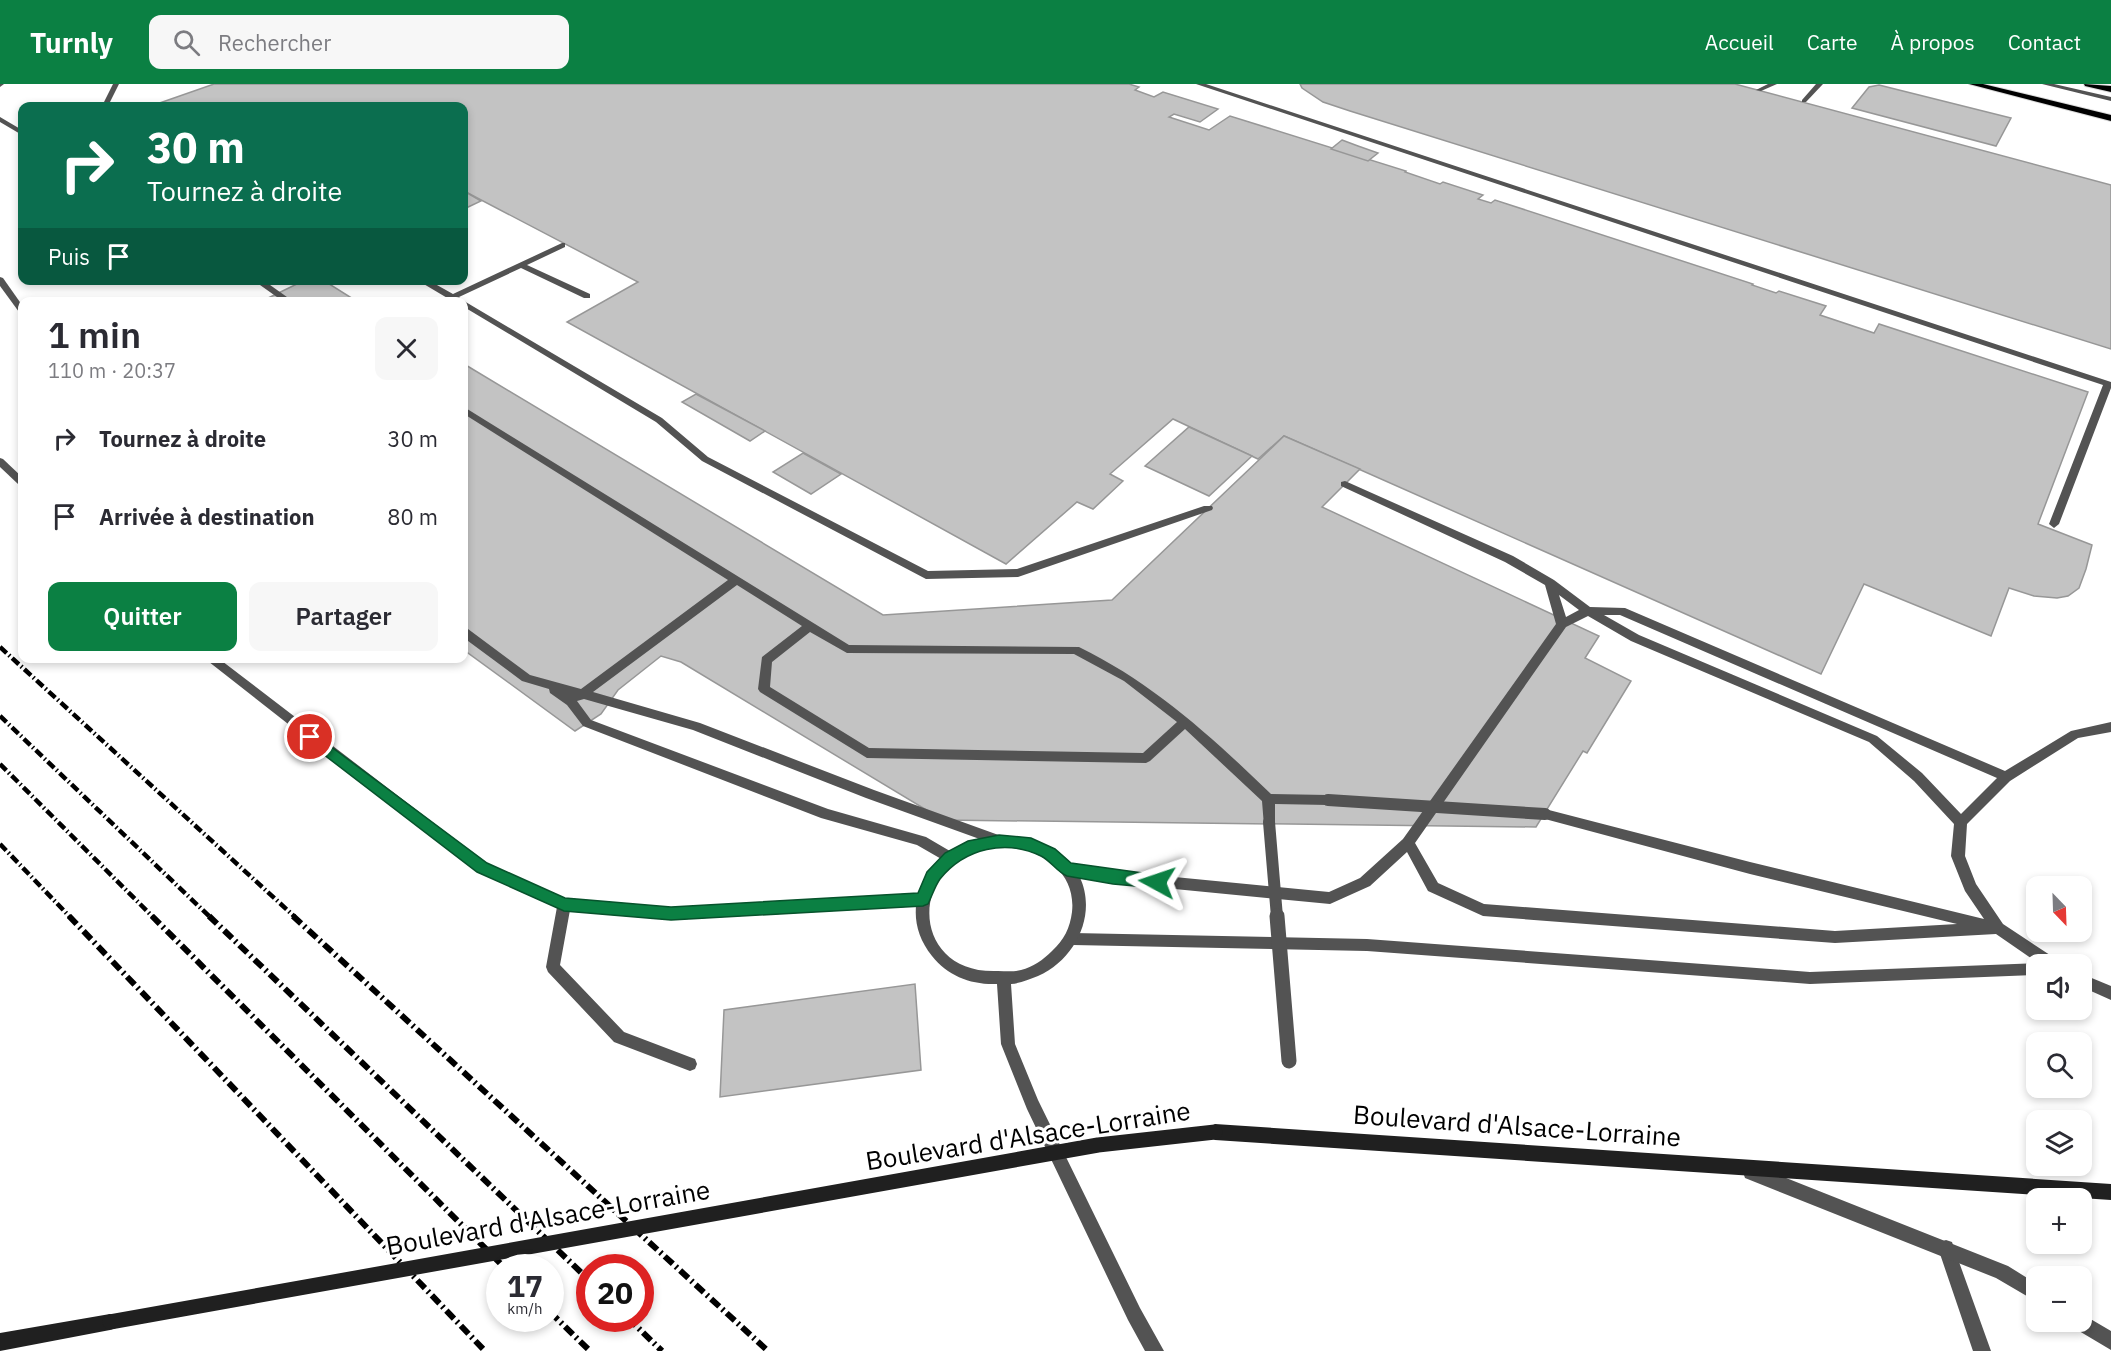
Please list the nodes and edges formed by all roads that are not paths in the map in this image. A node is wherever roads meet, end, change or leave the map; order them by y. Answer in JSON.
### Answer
{"nodes":[{"id":1,"x":116,"y":84,"type":"edge"},
{"id":2,"x":1199,"y":84,"type":"edge"},
{"id":3,"x":1774,"y":84,"type":"edge"},
{"id":4,"x":1820,"y":84,"type":"edge"},
{"id":5,"x":1973,"y":84,"type":"edge"},
{"id":6,"x":2045,"y":84,"type":"edge"},
{"id":7,"x":2088,"y":84,"type":"edge"},
{"id":8,"x":2111,"y":89,"type":"edge"},
{"id":9,"x":1759,"y":90,"type":"dead end"},
{"id":10,"x":2111,"y":99,"type":"edge"},
{"id":11,"x":1804,"y":101,"type":"dead end"},
{"id":12,"x":107,"y":102,"type":"edge"},
{"id":13,"x":0,"y":119,"type":"edge"},
{"id":14,"x":2111,"y":120,"type":"edge"},
{"id":15,"x":18,"y":130,"type":"edge"},
{"id":16,"x":562,"y":245,"type":"dead end"},
{"id":17,"x":521,"y":265,"type":"junction"},
{"id":18,"x":0,"y":280,"type":"edge"},
{"id":19,"x":264,"y":285,"type":"edge"},
{"id":20,"x":430,"y":285,"type":"edge"},
{"id":21,"x":587,"y":296,"type":"dead end"},
{"id":22,"x":282,"y":297,"type":"edge"},
{"id":23,"x":452,"y":297,"type":"edge"},
{"id":24,"x":466,"y":297,"type":"edge"},
{"id":25,"x":18,"y":305,"type":"edge"},
{"id":26,"x":468,"y":306,"type":"edge"},
{"id":27,"x":468,"y":412,"type":"edge"},
{"id":28,"x":0,"y":461,"type":"edge"},
{"id":29,"x":18,"y":478,"type":"edge"},
{"id":30,"x":1345,"y":484,"type":"dead end"},
{"id":31,"x":1208,"y":508,"type":"dead end"},
{"id":32,"x":2054,"y":524,"type":"dead end"},
{"id":33,"x":736,"y":580,"type":"junction"},
{"id":34,"x":1550,"y":583,"type":"junction"},
{"id":35,"x":1588,"y":611,"type":"junction"},
{"id":36,"x":1562,"y":624,"type":"junction"},
{"id":37,"x":810,"y":626,"type":"junction"},
{"id":38,"x":468,"y":627,"type":"edge"},
{"id":39,"x":468,"y":635,"type":"edge"},
{"id":40,"x":216,"y":663,"type":"edge"},
{"id":41,"x":571,"y":702,"type":"junction"},
{"id":42,"x":1184,"y":722,"type":"junction"},
{"id":43,"x":2111,"y":727,"type":"edge"},
{"id":44,"x":2006,"y":777,"type":"junction"},
{"id":45,"x":1268,"y":799,"type":"junction"},
{"id":46,"x":1961,"y":822,"type":"junction"},
{"id":47,"x":999,"y":841,"type":"junction"},
{"id":48,"x":1408,"y":843,"type":"junction"},
{"id":49,"x":950,"y":858,"type":"junction"},
{"id":50,"x":1067,"y":869,"type":"junction"},
{"id":51,"x":923,"y":900,"type":"junction"},
{"id":52,"x":564,"y":904,"type":"junction"},
{"id":53,"x":1998,"y":928,"type":"junction"},
{"id":54,"x":1073,"y":939,"type":"junction"},
{"id":55,"x":2036,"y":954,"type":"edge"},
{"id":56,"x":2026,"y":969,"type":"edge"},
{"id":57,"x":1004,"y":980,"type":"junction"},
{"id":58,"x":2092,"y":984,"type":"edge"},
{"id":59,"x":2111,"y":993,"type":"edge"},
{"id":60,"x":1289,"y":1061,"type":"dead end"},
{"id":61,"x":690,"y":1064,"type":"dead end"},
{"id":62,"x":1741,"y":1168,"type":"junction"},
{"id":63,"x":2111,"y":1192,"type":"edge"},
{"id":64,"x":1946,"y":1248,"type":"junction"},
{"id":65,"x":2026,"y":1287,"type":"edge"},
{"id":66,"x":2092,"y":1329,"type":"edge"},
{"id":67,"x":2111,"y":1341,"type":"edge"},
{"id":68,"x":0,"y":1342,"type":"edge"},
{"id":69,"x":1155,"y":1351,"type":"edge"},
{"id":70,"x":1982,"y":1351,"type":"edge"}],
"edges":[{"from":1,"to":12,"type":"street"},
{"from":2,"to":32,"type":"street"},
{"from":3,"to":9,"type":"street"},
{"from":4,"to":11,"type":"street"},
{"from":5,"to":14,"type":"main road"},
{"from":6,"to":10,"type":"street"},
{"from":7,"to":8,"type":"main road"},
{"from":13,"to":15,"type":"street"},
{"from":16,"to":17,"type":"street"},
{"from":17,"to":21,"type":"street"},
{"from":17,"to":24,"type":"street"},
{"from":18,"to":25,"type":"street"},
{"from":19,"to":22,"type":"street"},
{"from":20,"to":23,"type":"street"},
{"from":26,"to":31,"type":"street"},
{"from":27,"to":33,"type":"street"},
{"from":28,"to":29,"type":"street"},
{"from":30,"to":34,"type":"street"},
{"from":33,"to":37,"type":"street"},
{"from":33,"to":41,"type":"street"},
{"from":34,"to":35,"type":"street"},
{"from":34,"to":36,"type":"street"},
{"from":35,"to":36,"type":"street"},
{"from":35,"to":44,"type":"street"},
{"from":35,"to":46,"type":"street"},
{"from":36,"to":48,"type":"street"},
{"from":37,"to":42,"type":"street"},
{"from":37,"to":42,"type":"street"},
{"from":38,"to":41,"type":"street"},
{"from":39,"to":47,"type":"street"},
{"from":40,"to":52,"type":"street"},
{"from":41,"to":49,"type":"street"},
{"from":42,"to":45,"type":"street"},
{"from":43,"to":44,"type":"street"},
{"from":44,"to":46,"type":"street"},
{"from":45,"to":53,"type":"street","bridge":true},
{"from":45,"to":60,"type":"street","bridge":true},
{"from":46,"to":53,"type":"street"},
{"from":47,"to":49,"type":"street"},
{"from":47,"to":50,"type":"street"},
{"from":48,"to":50,"type":"street"},
{"from":48,"to":53,"type":"street"},
{"from":49,"to":51,"type":"street"},
{"from":50,"to":54,"type":"street"},
{"from":51,"to":52,"type":"street"},
{"from":51,"to":57,"type":"street"},
{"from":52,"to":61,"type":"street"},
{"from":53,"to":55,"type":"street"},
{"from":54,"to":56,"type":"street"},
{"from":54,"to":57,"type":"street"},
{"from":57,"to":69,"type":"street"},
{"from":58,"to":59,"type":"street"},
{"from":62,"to":63,"type":"main road","name":"Boulevard d'Alsace-Lorraine"},
{"from":62,"to":64,"type":"street"},
{"from":62,"to":68,"type":"main road","name":"Boulevard d'Alsace-Lorraine","bridge":true},
{"from":64,"to":65,"type":"street"},
{"from":64,"to":70,"type":"street"},
{"from":66,"to":67,"type":"street"}]}
